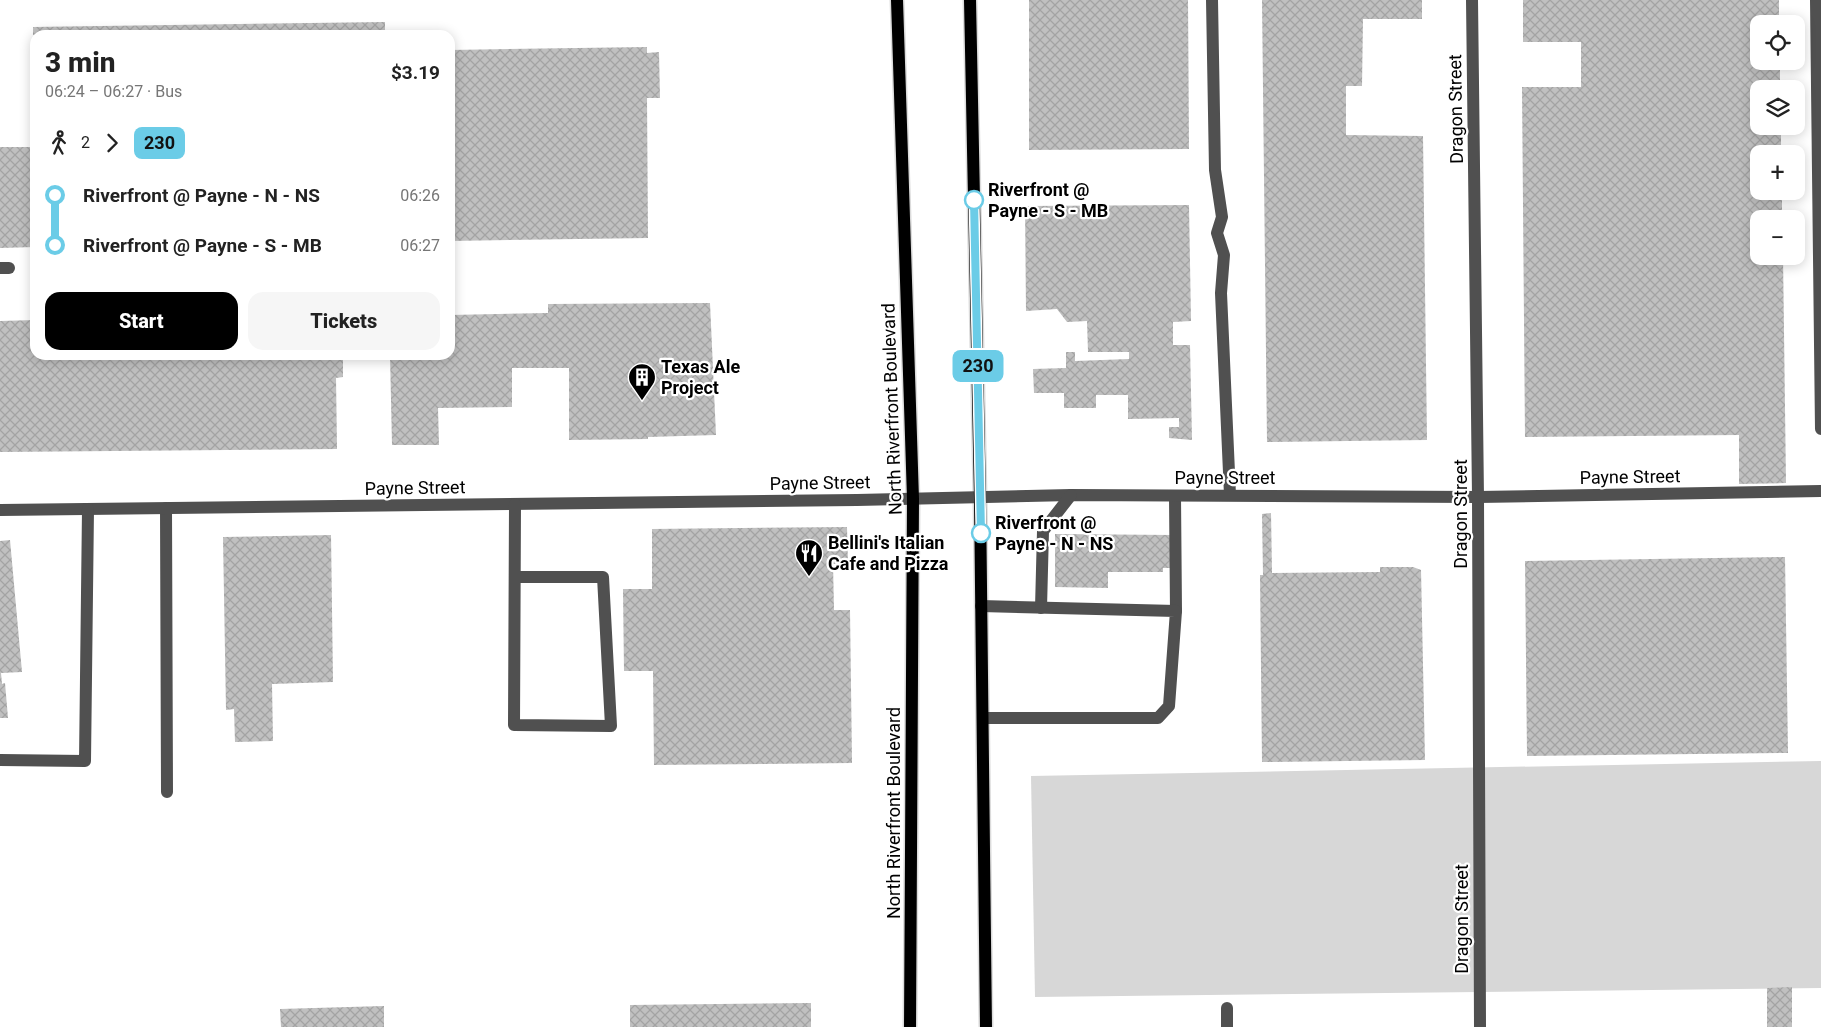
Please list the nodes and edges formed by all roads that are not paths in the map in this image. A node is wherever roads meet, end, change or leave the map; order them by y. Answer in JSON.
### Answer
{"nodes":[{"id":1,"x":897,"y":0,"type":"edge"},
{"id":2,"x":970,"y":0,"type":"edge"},
{"id":3,"x":1212,"y":0,"type":"edge"},
{"id":4,"x":1472,"y":0,"type":"edge"},
{"id":5,"x":1816,"y":0,"type":"edge"},
{"id":6,"x":1821,"y":429,"type":"edge"},
{"id":7,"x":1821,"y":491,"type":"edge"},
{"id":8,"x":1071,"y":495,"type":"junction"},
{"id":9,"x":1230,"y":495,"type":"junction"},
{"id":10,"x":1175,"y":496,"type":"junction"},
{"id":11,"x":1478,"y":497,"type":"junction"},
{"id":12,"x":980,"y":498,"type":"junction"},
{"id":13,"x":913,"y":499,"type":"junction"},
{"id":14,"x":515,"y":504,"type":"junction"},
{"id":15,"x":166,"y":508,"type":"junction"},
{"id":16,"x":88,"y":509,"type":"junction"},
{"id":17,"x":0,"y":510,"type":"edge"},
{"id":18,"x":515,"y":577,"type":"junction"},
{"id":19,"x":982,"y":606,"type":"junction"},
{"id":20,"x":1040,"y":608,"type":"junction"},
{"id":21,"x":1176,"y":611,"type":"junction"},
{"id":22,"x":982,"y":718,"type":"junction"},
{"id":23,"x":0,"y":760,"type":"edge"},
{"id":24,"x":167,"y":792,"type":"dead end"},
{"id":25,"x":1227,"y":1008,"type":"dead end"},
{"id":26,"x":910,"y":1027,"type":"edge"},
{"id":27,"x":986,"y":1027,"type":"edge"},
{"id":28,"x":1227,"y":1027,"type":"edge"},
{"id":29,"x":1480,"y":1027,"type":"edge"}],
"edges":[{"from":1,"to":13,"type":"main road","name":"North Riverfront Boulevard"},
{"from":2,"to":12,"type":"main road"},
{"from":3,"to":9,"type":"street"},
{"from":4,"to":11,"type":"street","name":"Dragon Street"},
{"from":5,"to":6,"type":"street"},
{"from":7,"to":11,"type":"street","name":"Payne Street"},
{"from":8,"to":10,"type":"street","name":"Payne Street"},
{"from":8,"to":12,"type":"street","name":"Payne Street"},
{"from":8,"to":20,"type":"street"},
{"from":9,"to":10,"type":"street","name":"Payne Street"},
{"from":9,"to":11,"type":"street","name":"Payne Street"},
{"from":10,"to":21,"type":"street"},
{"from":11,"to":29,"type":"street","name":"Dragon Street"},
{"from":12,"to":13,"type":"street","name":"Payne Street"},
{"from":12,"to":19,"type":"main road"},
{"from":13,"to":14,"type":"street","name":"Payne Street"},
{"from":13,"to":26,"type":"main road","name":"North Riverfront Boulevard"},
{"from":14,"to":15,"type":"street","name":"Payne Street"},
{"from":14,"to":18,"type":"street"},
{"from":15,"to":16,"type":"street","name":"Payne Street"},
{"from":15,"to":24,"type":"street"},
{"from":16,"to":17,"type":"street","name":"Payne Street"},
{"from":16,"to":23,"type":"street"},
{"from":18,"to":18,"type":"street"},
{"from":19,"to":20,"type":"street"},
{"from":19,"to":22,"type":"main road"},
{"from":20,"to":21,"type":"street"},
{"from":21,"to":22,"type":"street"},
{"from":22,"to":27,"type":"main road"},
{"from":25,"to":28,"type":"street"}]}
